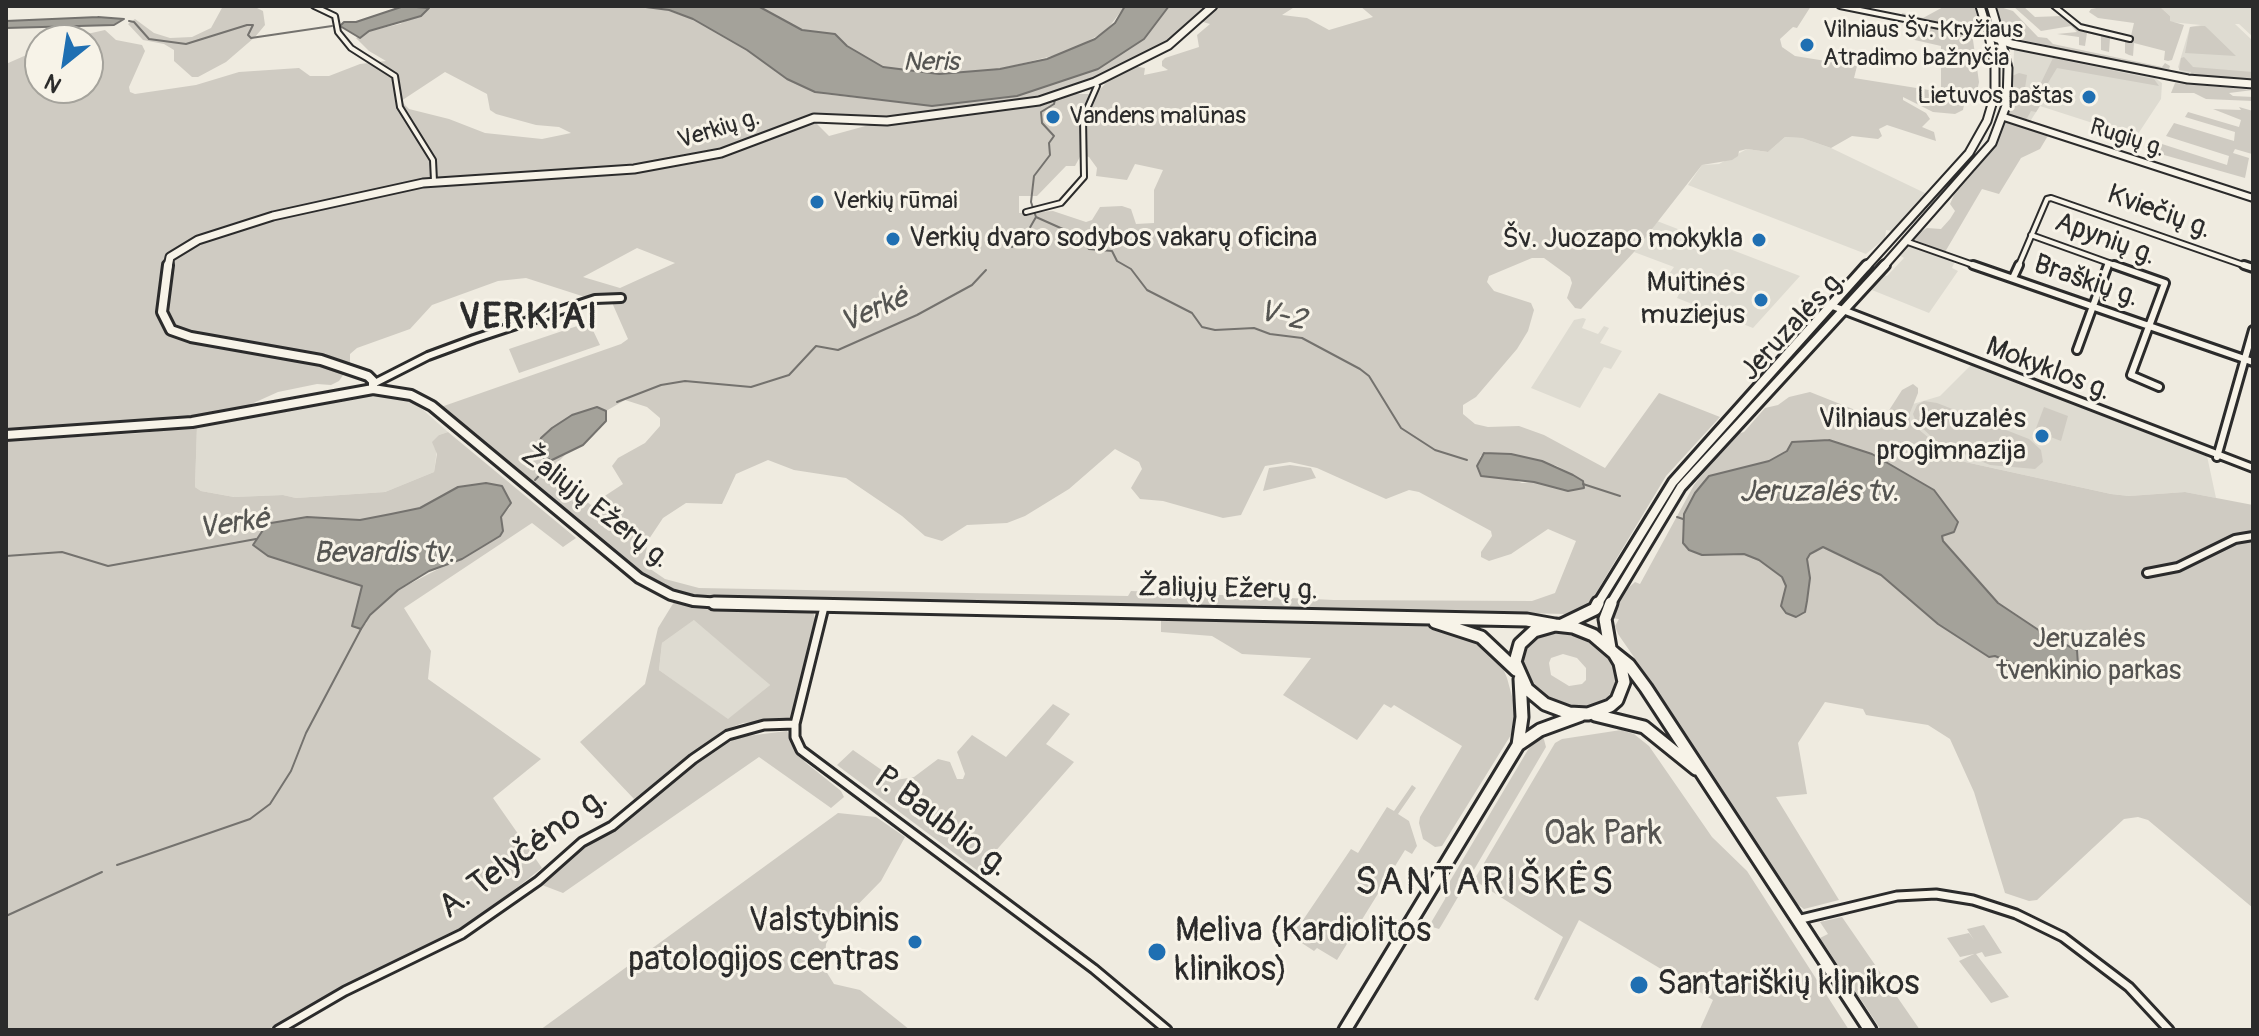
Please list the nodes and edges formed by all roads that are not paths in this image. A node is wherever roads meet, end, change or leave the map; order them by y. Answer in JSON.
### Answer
{"nodes":[{"id":1,"x":314,"y":6,"type":"edge"},
{"id":2,"x":1213,"y":6,"type":"edge"},
{"id":3,"x":1840,"y":6,"type":"edge"},
{"id":4,"x":1980,"y":6,"type":"edge"},
{"id":5,"x":1991,"y":6,"type":"edge"},
{"id":6,"x":2054,"y":6,"type":"edge"},
{"id":7,"x":1989,"y":36,"type":"junction"},
{"id":8,"x":2130,"y":39,"type":"dead end"},
{"id":9,"x":2001,"y":40,"type":"junction"},
{"id":10,"x":1095,"y":82,"type":"junction"},
{"id":11,"x":2253,"y":84,"type":"edge"},
{"id":12,"x":1990,"y":113,"type":"junction"},
{"id":13,"x":2004,"y":117,"type":"junction"},
{"id":14,"x":434,"y":181,"type":"junction"},
{"id":15,"x":2253,"y":198,"type":"edge"},
{"id":16,"x":1026,"y":212,"type":"dead end"},
{"id":17,"x":2031,"y":235,"type":"junction"},
{"id":18,"x":1893,"y":236,"type":"junction"},
{"id":19,"x":1905,"y":241,"type":"junction"},
{"id":20,"x":2109,"y":263,"type":"junction"},
{"id":21,"x":2253,"y":268,"type":"edge"},
{"id":22,"x":2013,"y":278,"type":"junction"},
{"id":23,"x":621,"y":298,"type":"dead end"},
{"id":24,"x":1830,"y":305,"type":"junction"},
{"id":25,"x":2093,"y":306,"type":"junction"},
{"id":26,"x":1842,"y":310,"type":"junction"},
{"id":27,"x":2148,"y":325,"type":"junction"},
{"id":28,"x":2253,"y":330,"type":"edge"},
{"id":29,"x":2077,"y":350,"type":"dead end"},
{"id":30,"x":2245,"y":359,"type":"junction"},
{"id":31,"x":2253,"y":362,"type":"edge"},
{"id":32,"x":373,"y":386,"type":"junction"},
{"id":33,"x":2159,"y":387,"type":"dead end"},
{"id":34,"x":6,"y":435,"type":"edge"},
{"id":35,"x":2217,"y":457,"type":"junction"},
{"id":36,"x":2253,"y":468,"type":"edge"},
{"id":37,"x":2253,"y":536,"type":"edge"},
{"id":38,"x":2147,"y":573,"type":"dead end"},
{"id":39,"x":824,"y":607,"type":"junction"},
{"id":40,"x":1420,"y":619,"type":"junction"},
{"id":41,"x":1558,"y":625,"type":"junction"},
{"id":42,"x":1612,"y":651,"type":"junction"},
{"id":43,"x":1519,"y":676,"type":"junction"},
{"id":44,"x":1585,"y":714,"type":"junction"},
{"id":45,"x":795,"y":724,"type":"junction"},
{"id":46,"x":1518,"y":745,"type":"junction"},
{"id":47,"x":1697,"y":771,"type":"junction"},
{"id":48,"x":1797,"y":920,"type":"junction"},
{"id":49,"x":278,"y":1030,"type":"edge"},
{"id":50,"x":1167,"y":1030,"type":"edge"},
{"id":51,"x":1345,"y":1030,"type":"edge"},
{"id":52,"x":1870,"y":1030,"type":"edge"},
{"id":53,"x":2169,"y":1030,"type":"edge"}],
"edges":[{"from":1,"to":14,"type":"street"},
{"from":2,"to":10,"type":"main road","name":"Verkių g."},
{"from":3,"to":7,"type":"street"},
{"from":4,"to":7,"type":"main road"},
{"from":5,"to":9,"type":"main road"},
{"from":6,"to":8,"type":"street"},
{"from":7,"to":9,"type":"main road"},
{"from":7,"to":12,"type":"main road","name":"Jeruzalės g."},
{"from":9,"to":11,"type":"main road"},
{"from":9,"to":13,"type":"main road","name":"Jeruzalės g."},
{"from":10,"to":14,"type":"main road","name":"Verkių g."},
{"from":10,"to":16,"type":"street"},
{"from":12,"to":13,"type":"main road","name":"Rugių g."},
{"from":12,"to":18,"type":"main road","name":"Jeruzalės g."},
{"from":13,"to":15,"type":"street","name":"Rugių g."},
{"from":13,"to":19,"type":"main road","name":"Jeruzalės g."},
{"from":14,"to":32,"type":"main road","name":"Verkių g."},
{"from":17,"to":20,"type":"street","name":"Apynių g."},
{"from":17,"to":21,"type":"street","name":"Kviečių g."},
{"from":17,"to":22,"type":"street"},
{"from":18,"to":19,"type":"main road"},
{"from":18,"to":24,"type":"main road","name":"Jeruzalės g."},
{"from":19,"to":22,"type":"street","name":"Braškių g."},
{"from":19,"to":26,"type":"main road","name":"Jeruzalės g."},
{"from":20,"to":25,"type":"street"},
{"from":20,"to":27,"type":"street","name":"Apynių g."},
{"from":22,"to":25,"type":"street","name":"Braškių g."},
{"from":23,"to":32,"type":"street"},
{"from":24,"to":26,"type":"street","name":"Mokyklos g."},
{"from":24,"to":41,"type":"main road","name":"Jeruzalės g."},
{"from":25,"to":27,"type":"street","name":"Braškių g."},
{"from":25,"to":29,"type":"street"},
{"from":26,"to":35,"type":"street","name":"Mokyklos g."},
{"from":26,"to":42,"type":"main road","name":"Jeruzalės g."},
{"from":27,"to":30,"type":"street","name":"Braškių g."},
{"from":27,"to":33,"type":"street"},
{"from":28,"to":30,"type":"street"},
{"from":30,"to":31,"type":"street","name":"Braškių g."},
{"from":30,"to":35,"type":"street"},
{"from":32,"to":34,"type":"main road","name":"Žaliųjų Ežerų g."},
{"from":32,"to":39,"type":"main road","name":"Žaliųjų Ežerų g."},
{"from":35,"to":36,"type":"street","name":"Mokyklos g."},
{"from":37,"to":38,"type":"street"},
{"from":39,"to":40,"type":"main road","name":"Žaliųjų Ežerų g."},
{"from":39,"to":45,"type":"street"},
{"from":40,"to":41,"type":"main road","name":"Žaliųjų Ežerų g."},
{"from":40,"to":43,"type":"main road","name":"Žaliųjų Ežerų g."},
{"from":41,"to":42,"type":"main road"},
{"from":41,"to":43,"type":"main road"},
{"from":42,"to":44,"type":"main road"},
{"from":42,"to":47,"type":"main road"},
{"from":43,"to":44,"type":"main road"},
{"from":43,"to":46,"type":"main road"},
{"from":44,"to":46,"type":"main road"},
{"from":44,"to":47,"type":"main road"},
{"from":45,"to":49,"type":"street","name":"A. Telyčėno g."},
{"from":45,"to":50,"type":"street","name":"P. Baublio g."},
{"from":46,"to":51,"type":"main road"},
{"from":47,"to":48,"type":"main road"},
{"from":48,"to":52,"type":"main road"},
{"from":48,"to":53,"type":"street"}]}
